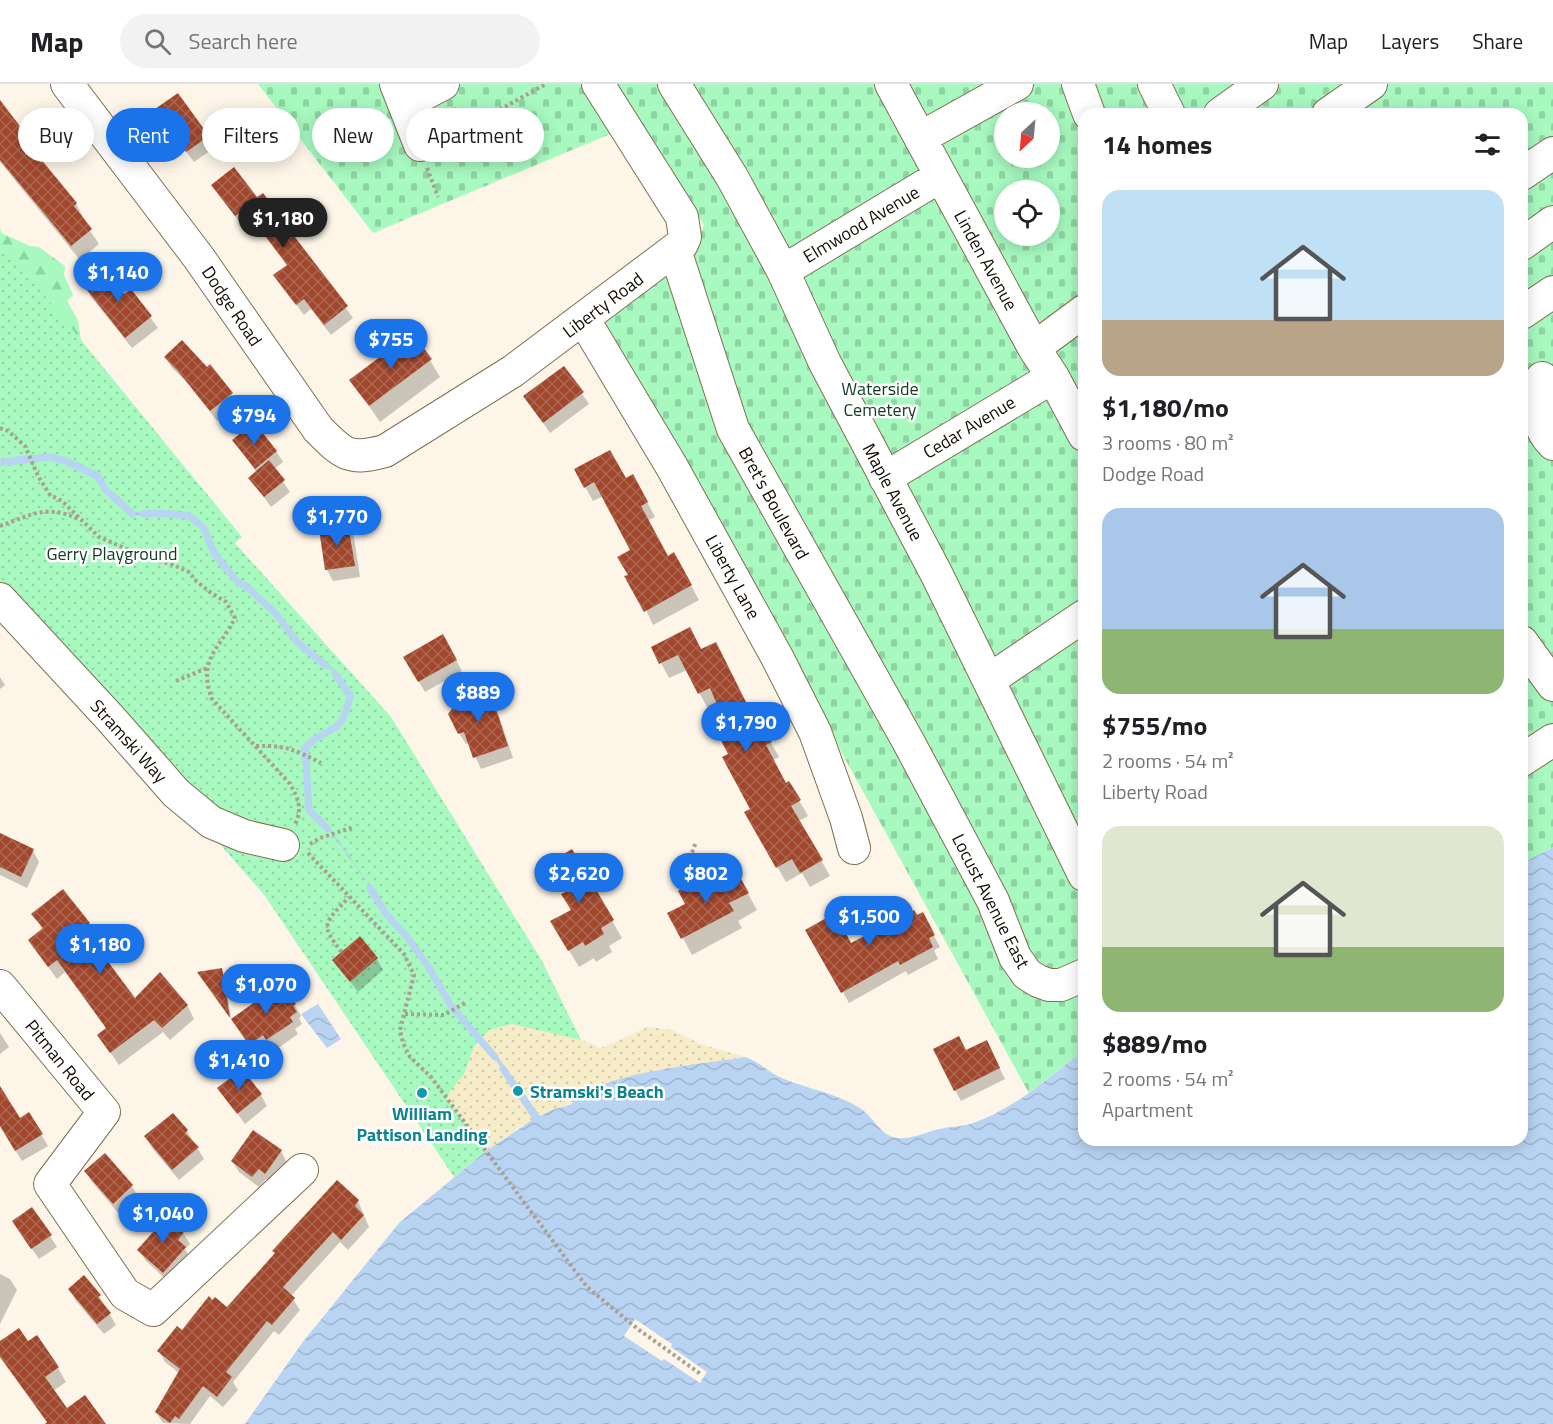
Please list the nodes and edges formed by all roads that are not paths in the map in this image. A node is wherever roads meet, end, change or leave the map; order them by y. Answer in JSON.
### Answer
{"nodes":[{"id":1,"x":67,"y":84,"type":"edge"},
{"id":2,"x":443,"y":84,"type":"edge"},
{"id":3,"x":598,"y":84,"type":"edge"},
{"id":4,"x":674,"y":84,"type":"edge"},
{"id":5,"x":891,"y":84,"type":"edge"},
{"id":6,"x":1017,"y":84,"type":"edge"},
{"id":7,"x":1078,"y":84,"type":"edge"},
{"id":8,"x":1154,"y":84,"type":"edge"},
{"id":9,"x":1262,"y":84,"type":"edge"},
{"id":10,"x":1371,"y":84,"type":"edge"},
{"id":11,"x":400,"y":93,"type":"edge"},
{"id":12,"x":406,"y":108,"type":"edge"},
{"id":13,"x":1087,"y":108,"type":"edge"},
{"id":14,"x":1166,"y":108,"type":"edge"},
{"id":15,"x":1228,"y":108,"type":"edge"},
{"id":16,"x":1337,"y":108,"type":"edge"},
{"id":17,"x":920,"y":138,"type":"junction"},
{"id":18,"x":1553,"y":153,"type":"edge"},
{"id":19,"x":1528,"y":170,"type":"edge"},
{"id":20,"x":939,"y":177,"type":"junction"},
{"id":21,"x":1553,"y":222,"type":"edge"},
{"id":22,"x":1528,"y":240,"type":"edge"},
{"id":23,"x":675,"y":250,"type":"junction"},
{"id":24,"x":783,"y":271,"type":"junction"},
{"id":25,"x":1553,"y":292,"type":"edge"},
{"id":26,"x":1528,"y":310,"type":"edge"},
{"id":27,"x":1078,"y":315,"type":"edge"},
{"id":28,"x":584,"y":320,"type":"junction"},
{"id":29,"x":1034,"y":348,"type":"junction"},
{"id":30,"x":1539,"y":373,"type":"edge"},
{"id":31,"x":1053,"y":376,"type":"junction"},
{"id":32,"x":1078,"y":424,"type":"edge"},
{"id":33,"x":1553,"y":444,"type":"edge"},
{"id":34,"x":363,"y":457,"type":"joint"},
{"id":35,"x":885,"y":478,"type":"junction"},
{"id":36,"x":0,"y":599,"type":"edge"},
{"id":37,"x":1078,"y":620,"type":"edge"},
{"id":38,"x":1528,"y":650,"type":"edge"},
{"id":39,"x":989,"y":680,"type":"junction"},
{"id":40,"x":1553,"y":684,"type":"edge"},
{"id":41,"x":1553,"y":740,"type":"edge"},
{"id":42,"x":908,"y":741,"type":"joint"},
{"id":43,"x":1528,"y":756,"type":"edge"},
{"id":44,"x":283,"y":845,"type":"road end"},
{"id":45,"x":854,"y":848,"type":"dead end"},
{"id":46,"x":1078,"y":863,"type":"edge"},
{"id":47,"x":1078,"y":978,"type":"edge"},
{"id":48,"x":0,"y":986,"type":"edge"},
{"id":49,"x":302,"y":1170,"type":"dead end"}],
"edges":[{"from":1,"to":34,"type":"street","name":"Dodge Road"},
{"from":2,"to":11,"type":"street"},
{"from":3,"to":23,"type":"street"},
{"from":4,"to":24,"type":"street","name":"Maple Avenue"},
{"from":5,"to":17,"type":"street","name":"Linden Avenue"},
{"from":6,"to":17,"type":"street"},
{"from":7,"to":13,"type":"street"},
{"from":8,"to":14,"type":"street"},
{"from":9,"to":15,"type":"street"},
{"from":10,"to":16,"type":"street"},
{"from":11,"to":12,"type":"street"},
{"from":17,"to":20,"type":"street","name":"Linden Avenue"},
{"from":18,"to":19,"type":"street"},
{"from":20,"to":24,"type":"street","name":"Elmwood Avenue"},
{"from":20,"to":29,"type":"street","name":"Linden Avenue"},
{"from":21,"to":22,"type":"street"},
{"from":23,"to":28,"type":"street","name":"Liberty Road"},
{"from":23,"to":42,"type":"street","name":"Bret's Boulevard"},
{"from":24,"to":35,"type":"street","name":"Maple Avenue"},
{"from":25,"to":26,"type":"street"},
{"from":27,"to":29,"type":"street"},
{"from":28,"to":34,"type":"street","name":"Liberty Road"},
{"from":28,"to":45,"type":"street","name":"Liberty Lane"},
{"from":29,"to":31,"type":"street","name":"Linden Avenue"},
{"from":30,"to":33,"type":"street"},
{"from":31,"to":32,"type":"street","name":"Linden Avenue"},
{"from":31,"to":35,"type":"street","name":"Cedar Avenue"},
{"from":35,"to":39,"type":"street","name":"Maple Avenue"},
{"from":36,"to":44,"type":"street","name":"Stramski Way"},
{"from":37,"to":39,"type":"street"},
{"from":38,"to":40,"type":"street"},
{"from":39,"to":46,"type":"street","name":"Maple Avenue"},
{"from":41,"to":43,"type":"street"},
{"from":42,"to":47,"type":"street","name":"Locust Avenue East"},
{"from":48,"to":49,"type":"street","name":"Pitman Road"}]}
